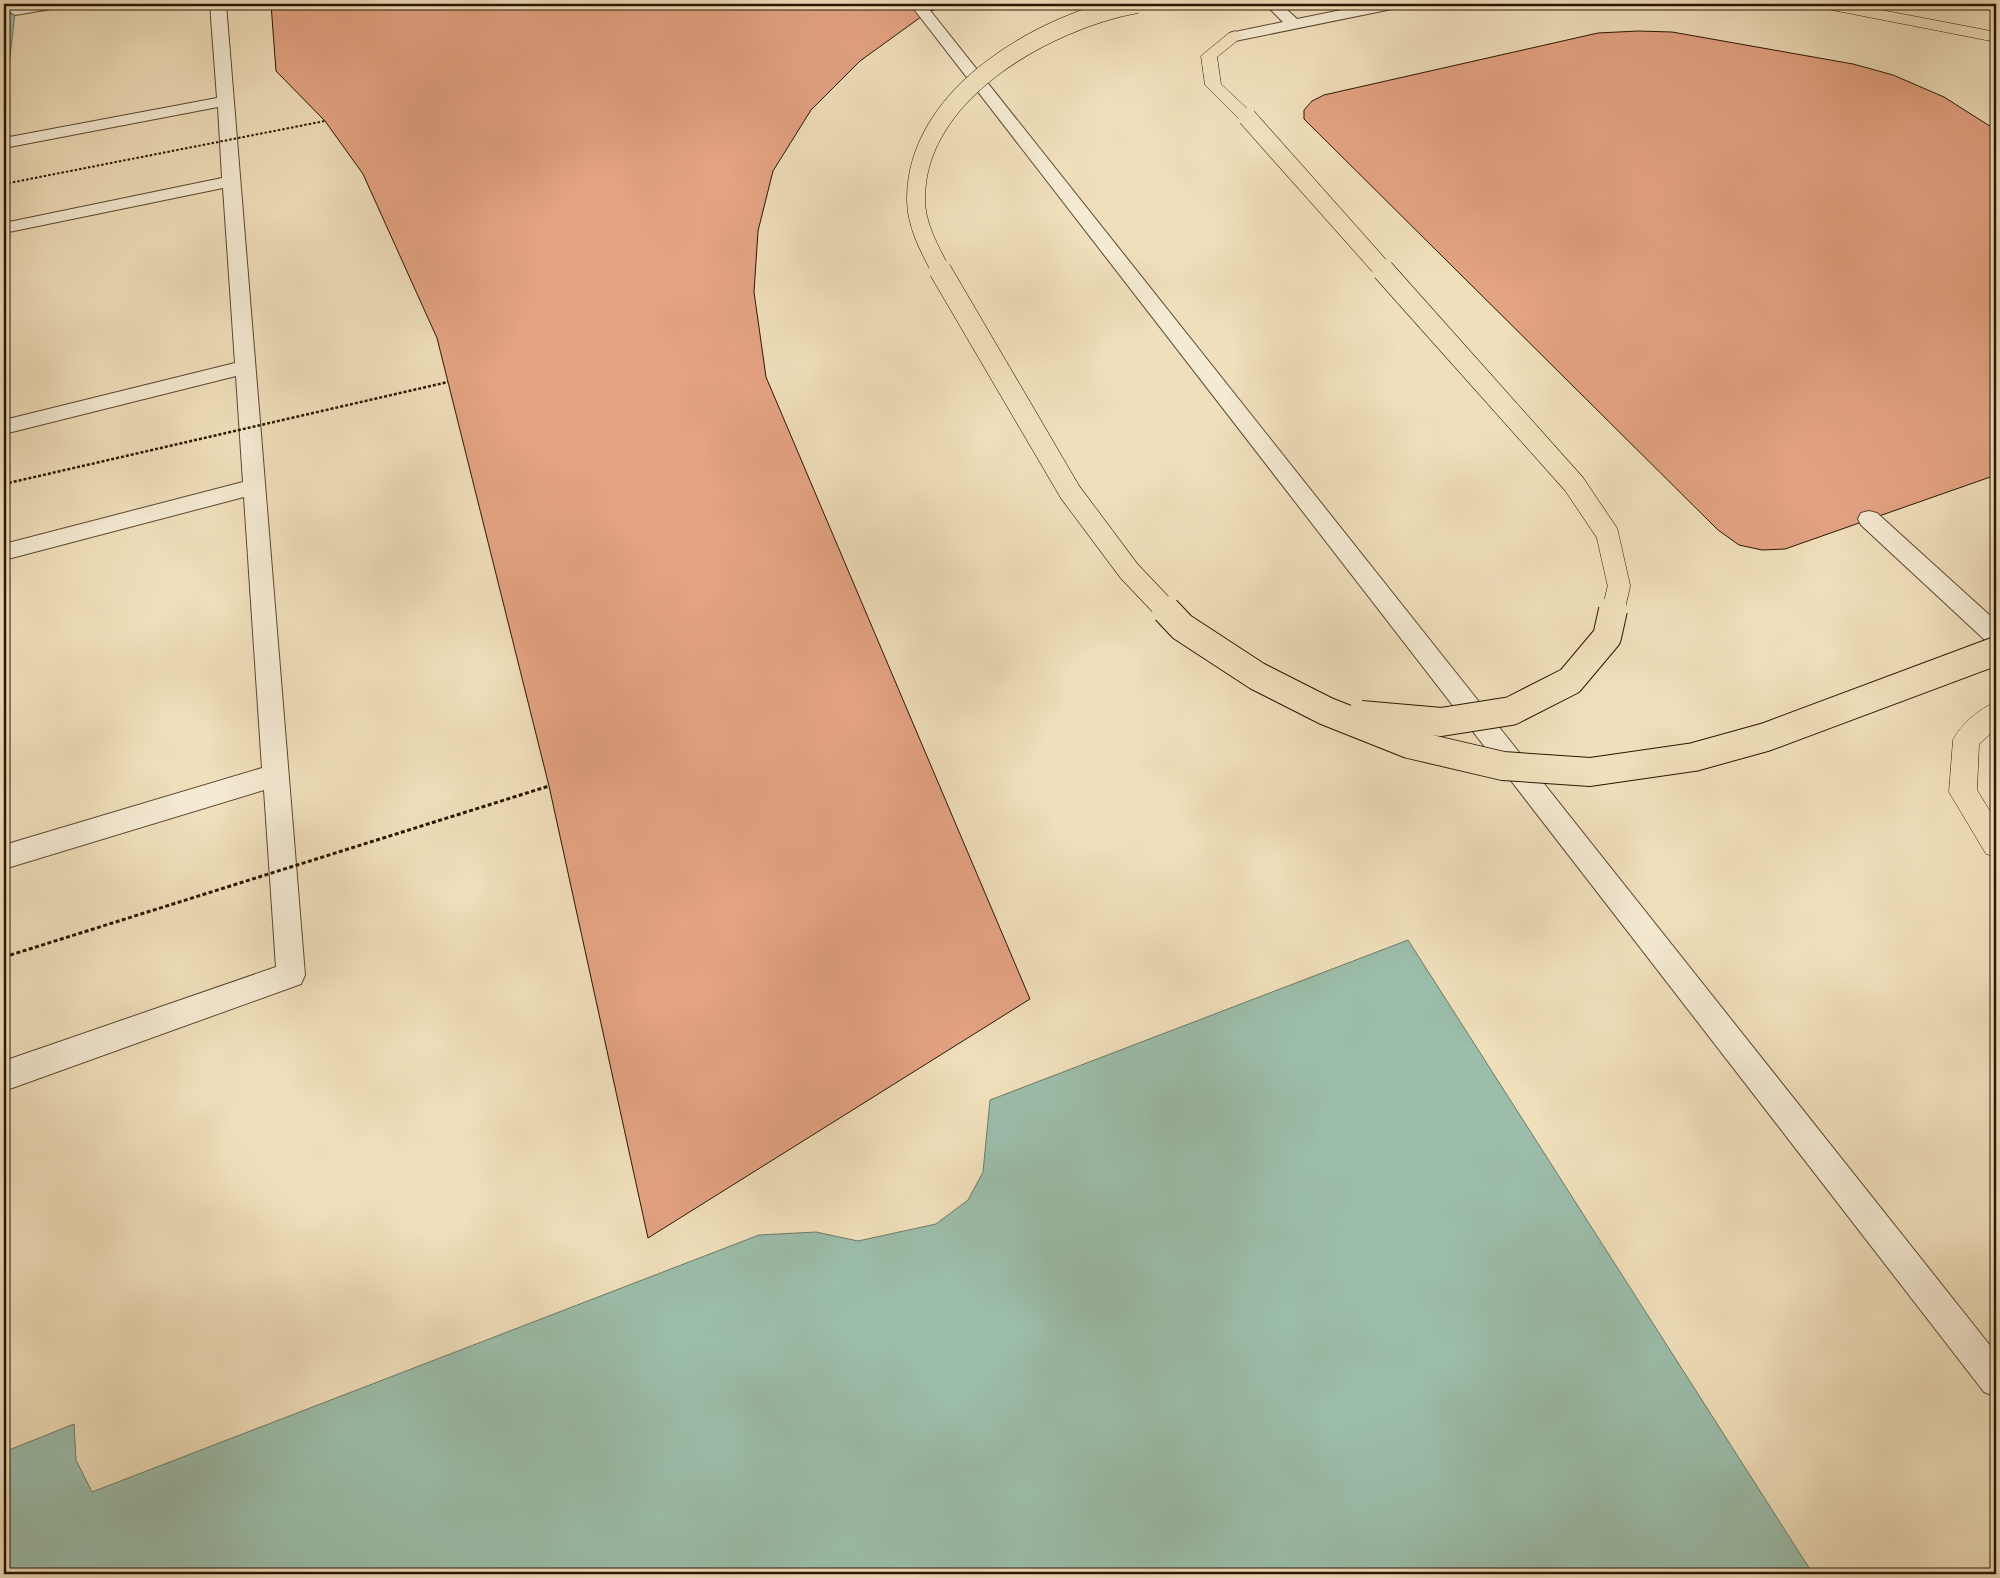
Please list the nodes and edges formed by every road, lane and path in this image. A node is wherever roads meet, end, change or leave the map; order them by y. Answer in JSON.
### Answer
{"nodes":[{"id":1,"x":51,"y":4,"type":"edge"},
{"id":2,"x":218,"y":4,"type":"edge"},
{"id":3,"x":918,"y":4,"type":"edge"},
{"id":4,"x":1137,"y":4,"type":"edge"},
{"id":5,"x":1272,"y":4,"type":"edge"},
{"id":6,"x":1392,"y":4,"type":"edge"},
{"id":7,"x":1827,"y":4,"type":"edge"},
{"id":8,"x":1986,"y":4,"type":"edge"},
{"id":9,"x":1996,"y":6,"type":"edge"},
{"id":10,"x":16,"y":10,"type":"dead end"},
{"id":11,"x":1294,"y":24,"type":"junction"},
{"id":12,"x":1235,"y":36,"type":"joint"},
{"id":13,"x":1996,"y":37,"type":"edge"},
{"id":14,"x":225,"y":101,"type":"junction"},
{"id":15,"x":325,"y":121,"type":"dead end"},
{"id":16,"x":4,"y":143,"type":"edge"},
{"id":17,"x":231,"y":181,"type":"junction"},
{"id":18,"x":4,"y":184,"type":"edge"},
{"id":19,"x":4,"y":228,"type":"edge"},
{"id":20,"x":245,"y":368,"type":"junction"},
{"id":21,"x":448,"y":382,"type":"dead end"},
{"id":22,"x":4,"y":427,"type":"edge"},
{"id":23,"x":4,"y":484,"type":"edge"},
{"id":24,"x":254,"y":487,"type":"junction"},
{"id":25,"x":1869,"y":519,"type":"dead end"},
{"id":26,"x":4,"y":552,"type":"edge"},
{"id":27,"x":1996,"y":635,"type":"edge"},
{"id":28,"x":1996,"y":651,"type":"edge"},
{"id":29,"x":1257,"y":676,"type":"junction"},
{"id":30,"x":1996,"y":713,"type":"edge"},
{"id":31,"x":276,"y":775,"type":"junction"},
{"id":32,"x":549,"y":786,"type":"dead end"},
{"id":33,"x":1996,"y":845,"type":"edge"},
{"id":34,"x":4,"y":857,"type":"edge"},
{"id":35,"x":4,"y":957,"type":"edge"},
{"id":36,"x":4,"y":1076,"type":"edge"},
{"id":37,"x":1996,"y":1380,"type":"edge"}],
"edges":[{"from":1,"to":10,"type":"lane"},
{"from":2,"to":14,"type":"lane"},
{"from":3,"to":37,"type":"lane"},
{"from":4,"to":29,"type":"main road","bridge":true},
{"from":5,"to":11,"type":"lane"},
{"from":6,"to":11,"type":"lane"},
{"from":7,"to":13,"type":"main road"},
{"from":8,"to":9,"type":"main road"},
{"from":11,"to":12,"type":"lane"},
{"from":12,"to":29,"type":"main road","bridge":true},
{"from":14,"to":16,"type":"lane"},
{"from":14,"to":17,"type":"lane"},
{"from":15,"to":18,"type":"path","bridge":true},
{"from":17,"to":19,"type":"lane"},
{"from":17,"to":20,"type":"lane"},
{"from":20,"to":22,"type":"lane"},
{"from":20,"to":24,"type":"lane"},
{"from":21,"to":23,"type":"path","bridge":true},
{"from":24,"to":26,"type":"lane"},
{"from":24,"to":31,"type":"lane"},
{"from":25,"to":27,"type":"lane"},
{"from":28,"to":29,"type":"main road","bridge":true},
{"from":30,"to":33,"type":"main road"},
{"from":31,"to":34,"type":"lane"},
{"from":31,"to":36,"type":"lane"},
{"from":32,"to":35,"type":"path","bridge":true}]}
